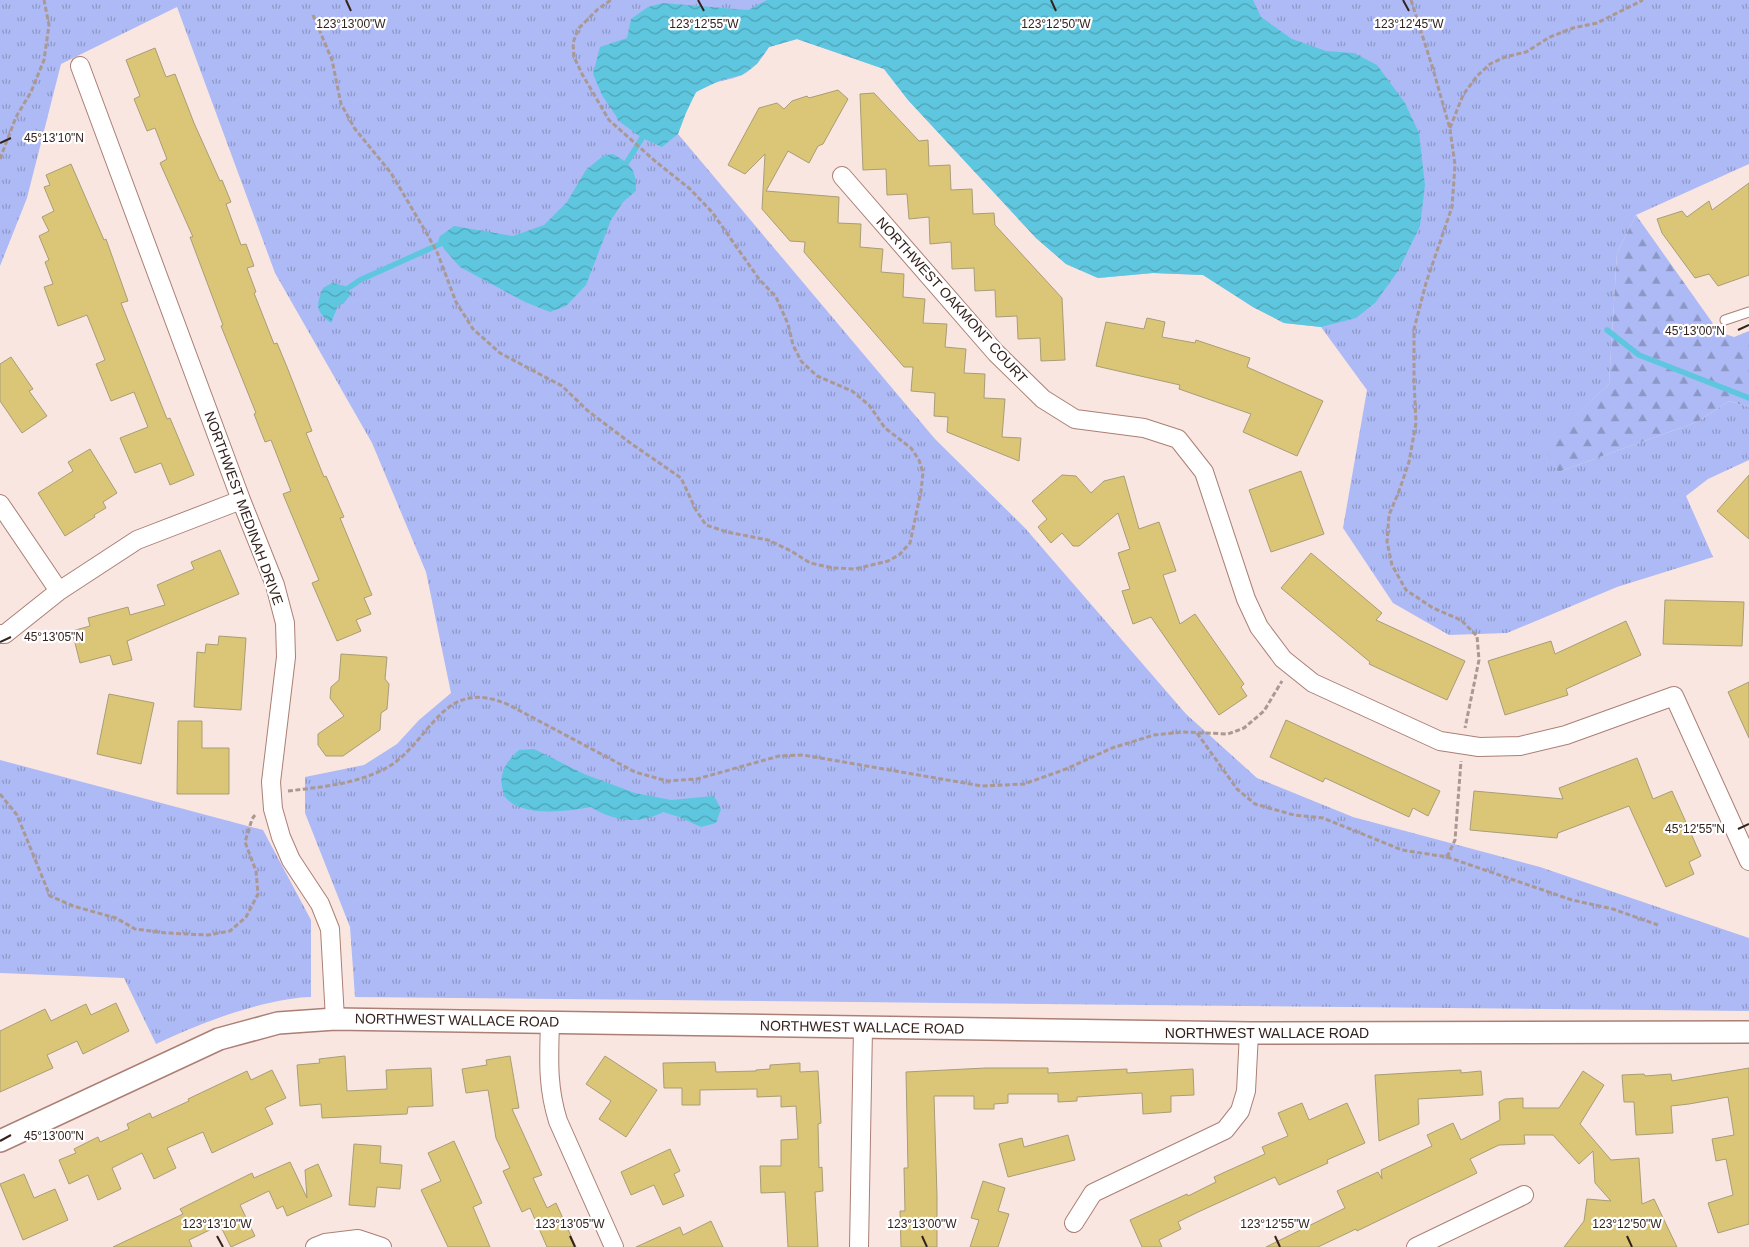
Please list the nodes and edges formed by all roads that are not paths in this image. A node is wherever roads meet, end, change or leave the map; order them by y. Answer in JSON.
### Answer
{"nodes":[{"id":1,"x":80,"y":66,"type":"dead end"},
{"id":2,"x":842,"y":176,"type":"dead end"},
{"id":3,"x":1749,"y":312,"type":"edge"},
{"id":4,"x":1725,"y":320,"type":"dead end"},
{"id":5,"x":241,"y":500,"type":"junction"},
{"id":6,"x":0,"y":504,"type":"edge"},
{"id":7,"x":59,"y":591,"type":"junction"},
{"id":8,"x":0,"y":634,"type":"edge"},
{"id":9,"x":1749,"y":861,"type":"edge"},
{"id":10,"x":335,"y":1018,"type":"junction"},
{"id":11,"x":550,"y":1022,"type":"junction"},
{"id":12,"x":863,"y":1028,"type":"junction"},
{"id":13,"x":1749,"y":1032,"type":"edge"},
{"id":14,"x":1249,"y":1033,"type":"junction"},
{"id":15,"x":0,"y":1141,"type":"edge"},
{"id":16,"x":1524,"y":1195,"type":"dead end"},
{"id":17,"x":1074,"y":1223,"type":"dead end"},
{"id":18,"x":315,"y":1247,"type":"edge"},
{"id":19,"x":382,"y":1247,"type":"edge"},
{"id":20,"x":614,"y":1247,"type":"edge"},
{"id":21,"x":859,"y":1247,"type":"edge"},
{"id":22,"x":1416,"y":1247,"type":"edge"}],
"edges":[{"from":1,"to":5,"type":"street","name":"NORTHWEST MEDINAH DRIVE"},
{"from":2,"to":9,"type":"street","name":"NORTHWEST OAKMONT COURT"},
{"from":3,"to":4,"type":"lane"},
{"from":5,"to":7,"type":"street"},
{"from":5,"to":10,"type":"street","name":"NORTHWEST MEDINAH DRIVE"},
{"from":6,"to":7,"type":"street"},
{"from":7,"to":8,"type":"street"},
{"from":10,"to":11,"type":"street","name":"NORTHWEST WALLACE ROAD"},
{"from":10,"to":15,"type":"street","name":"NORTHWEST WALLACE ROAD"},
{"from":11,"to":12,"type":"street","name":"NORTHWEST WALLACE ROAD"},
{"from":11,"to":20,"type":"street"},
{"from":12,"to":14,"type":"street","name":"NORTHWEST WALLACE ROAD"},
{"from":12,"to":21,"type":"street"},
{"from":13,"to":14,"type":"street","name":"NORTHWEST WALLACE ROAD"},
{"from":14,"to":17,"type":"street"},
{"from":16,"to":22,"type":"street"},
{"from":18,"to":19,"type":"street"}]}
